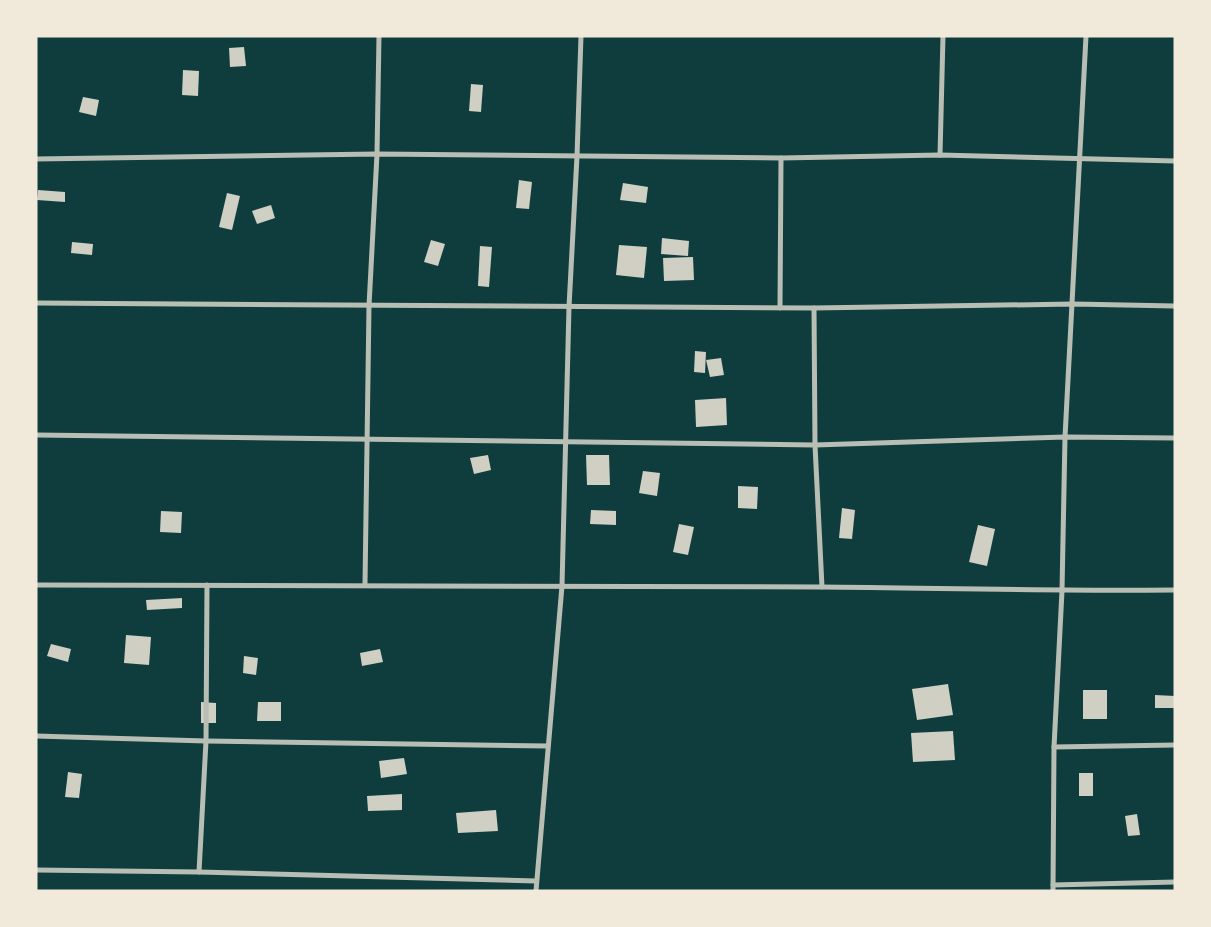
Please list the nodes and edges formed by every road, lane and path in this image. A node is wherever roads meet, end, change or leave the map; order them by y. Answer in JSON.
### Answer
{"nodes":[{"id":1,"x":379,"y":36,"type":"edge"},
{"id":2,"x":580,"y":36,"type":"edge"},
{"id":3,"x":943,"y":36,"type":"edge"},
{"id":4,"x":1086,"y":36,"type":"edge"},
{"id":5,"x":376,"y":154,"type":"junction"},
{"id":6,"x":940,"y":155,"type":"junction"},
{"id":7,"x":577,"y":156,"type":"junction"},
{"id":8,"x":781,"y":158,"type":"junction"},
{"id":9,"x":36,"y":159,"type":"edge"},
{"id":10,"x":1079,"y":159,"type":"junction"},
{"id":11,"x":1175,"y":161,"type":"edge"},
{"id":12,"x":36,"y":304,"type":"edge"},
{"id":13,"x":1073,"y":304,"type":"junction"},
{"id":14,"x":369,"y":306,"type":"junction"},
{"id":15,"x":1175,"y":306,"type":"edge"},
{"id":16,"x":569,"y":307,"type":"junction"},
{"id":17,"x":780,"y":308,"type":"junction"},
{"id":18,"x":814,"y":308,"type":"junction"},
{"id":19,"x":36,"y":435,"type":"edge"},
{"id":20,"x":1065,"y":437,"type":"junction"},
{"id":21,"x":1175,"y":438,"type":"edge"},
{"id":22,"x":368,"y":439,"type":"junction"},
{"id":23,"x":566,"y":441,"type":"junction"},
{"id":24,"x":815,"y":445,"type":"junction"},
{"id":25,"x":365,"y":584,"type":"junction"},
{"id":26,"x":36,"y":585,"type":"edge"},
{"id":27,"x":207,"y":585,"type":"junction"},
{"id":28,"x":562,"y":586,"type":"junction"},
{"id":29,"x":822,"y":587,"type":"junction"},
{"id":30,"x":1175,"y":590,"type":"edge"},
{"id":31,"x":1062,"y":591,"type":"junction"},
{"id":32,"x":36,"y":736,"type":"edge"},
{"id":33,"x":206,"y":741,"type":"junction"},
{"id":34,"x":1175,"y":745,"type":"edge"},
{"id":35,"x":548,"y":746,"type":"junction"},
{"id":36,"x":1054,"y":747,"type":"junction"},
{"id":37,"x":36,"y":870,"type":"edge"},
{"id":38,"x":199,"y":872,"type":"junction"},
{"id":39,"x":536,"y":881,"type":"junction"},
{"id":40,"x":1175,"y":882,"type":"edge"},
{"id":41,"x":1053,"y":888,"type":"edge"},
{"id":42,"x":536,"y":891,"type":"edge"}],
"edges":[{"from":1,"to":5,"type":"street"},
{"from":2,"to":7,"type":"street"},
{"from":3,"to":6,"type":"street"},
{"from":4,"to":10,"type":"street"},
{"from":5,"to":7,"type":"street"},
{"from":5,"to":9,"type":"street"},
{"from":5,"to":14,"type":"street"},
{"from":6,"to":8,"type":"street"},
{"from":6,"to":10,"type":"street"},
{"from":7,"to":8,"type":"street"},
{"from":7,"to":16,"type":"street"},
{"from":8,"to":17,"type":"street"},
{"from":10,"to":11,"type":"street"},
{"from":10,"to":13,"type":"street"},
{"from":12,"to":14,"type":"street"},
{"from":13,"to":15,"type":"street"},
{"from":13,"to":18,"type":"street"},
{"from":13,"to":20,"type":"street"},
{"from":14,"to":16,"type":"street"},
{"from":14,"to":22,"type":"street"},
{"from":16,"to":17,"type":"street"},
{"from":16,"to":23,"type":"street"},
{"from":17,"to":18,"type":"street"},
{"from":18,"to":24,"type":"street"},
{"from":19,"to":22,"type":"street"},
{"from":20,"to":21,"type":"street"},
{"from":20,"to":24,"type":"street"},
{"from":20,"to":31,"type":"street"},
{"from":22,"to":23,"type":"street"},
{"from":22,"to":25,"type":"street"},
{"from":23,"to":24,"type":"street"},
{"from":23,"to":28,"type":"street"},
{"from":24,"to":29,"type":"street"},
{"from":25,"to":27,"type":"street"},
{"from":25,"to":28,"type":"street"},
{"from":26,"to":27,"type":"street"},
{"from":27,"to":33,"type":"street"},
{"from":28,"to":29,"type":"street"},
{"from":28,"to":35,"type":"street"},
{"from":29,"to":31,"type":"street"},
{"from":30,"to":31,"type":"street"},
{"from":31,"to":36,"type":"street"},
{"from":32,"to":33,"type":"street"},
{"from":33,"to":35,"type":"street"},
{"from":33,"to":38,"type":"street"},
{"from":34,"to":36,"type":"street"},
{"from":35,"to":39,"type":"street"},
{"from":36,"to":41,"type":"street"},
{"from":37,"to":38,"type":"street"},
{"from":38,"to":39,"type":"street"},
{"from":39,"to":42,"type":"street"},
{"from":40,"to":41,"type":"street"}]}
